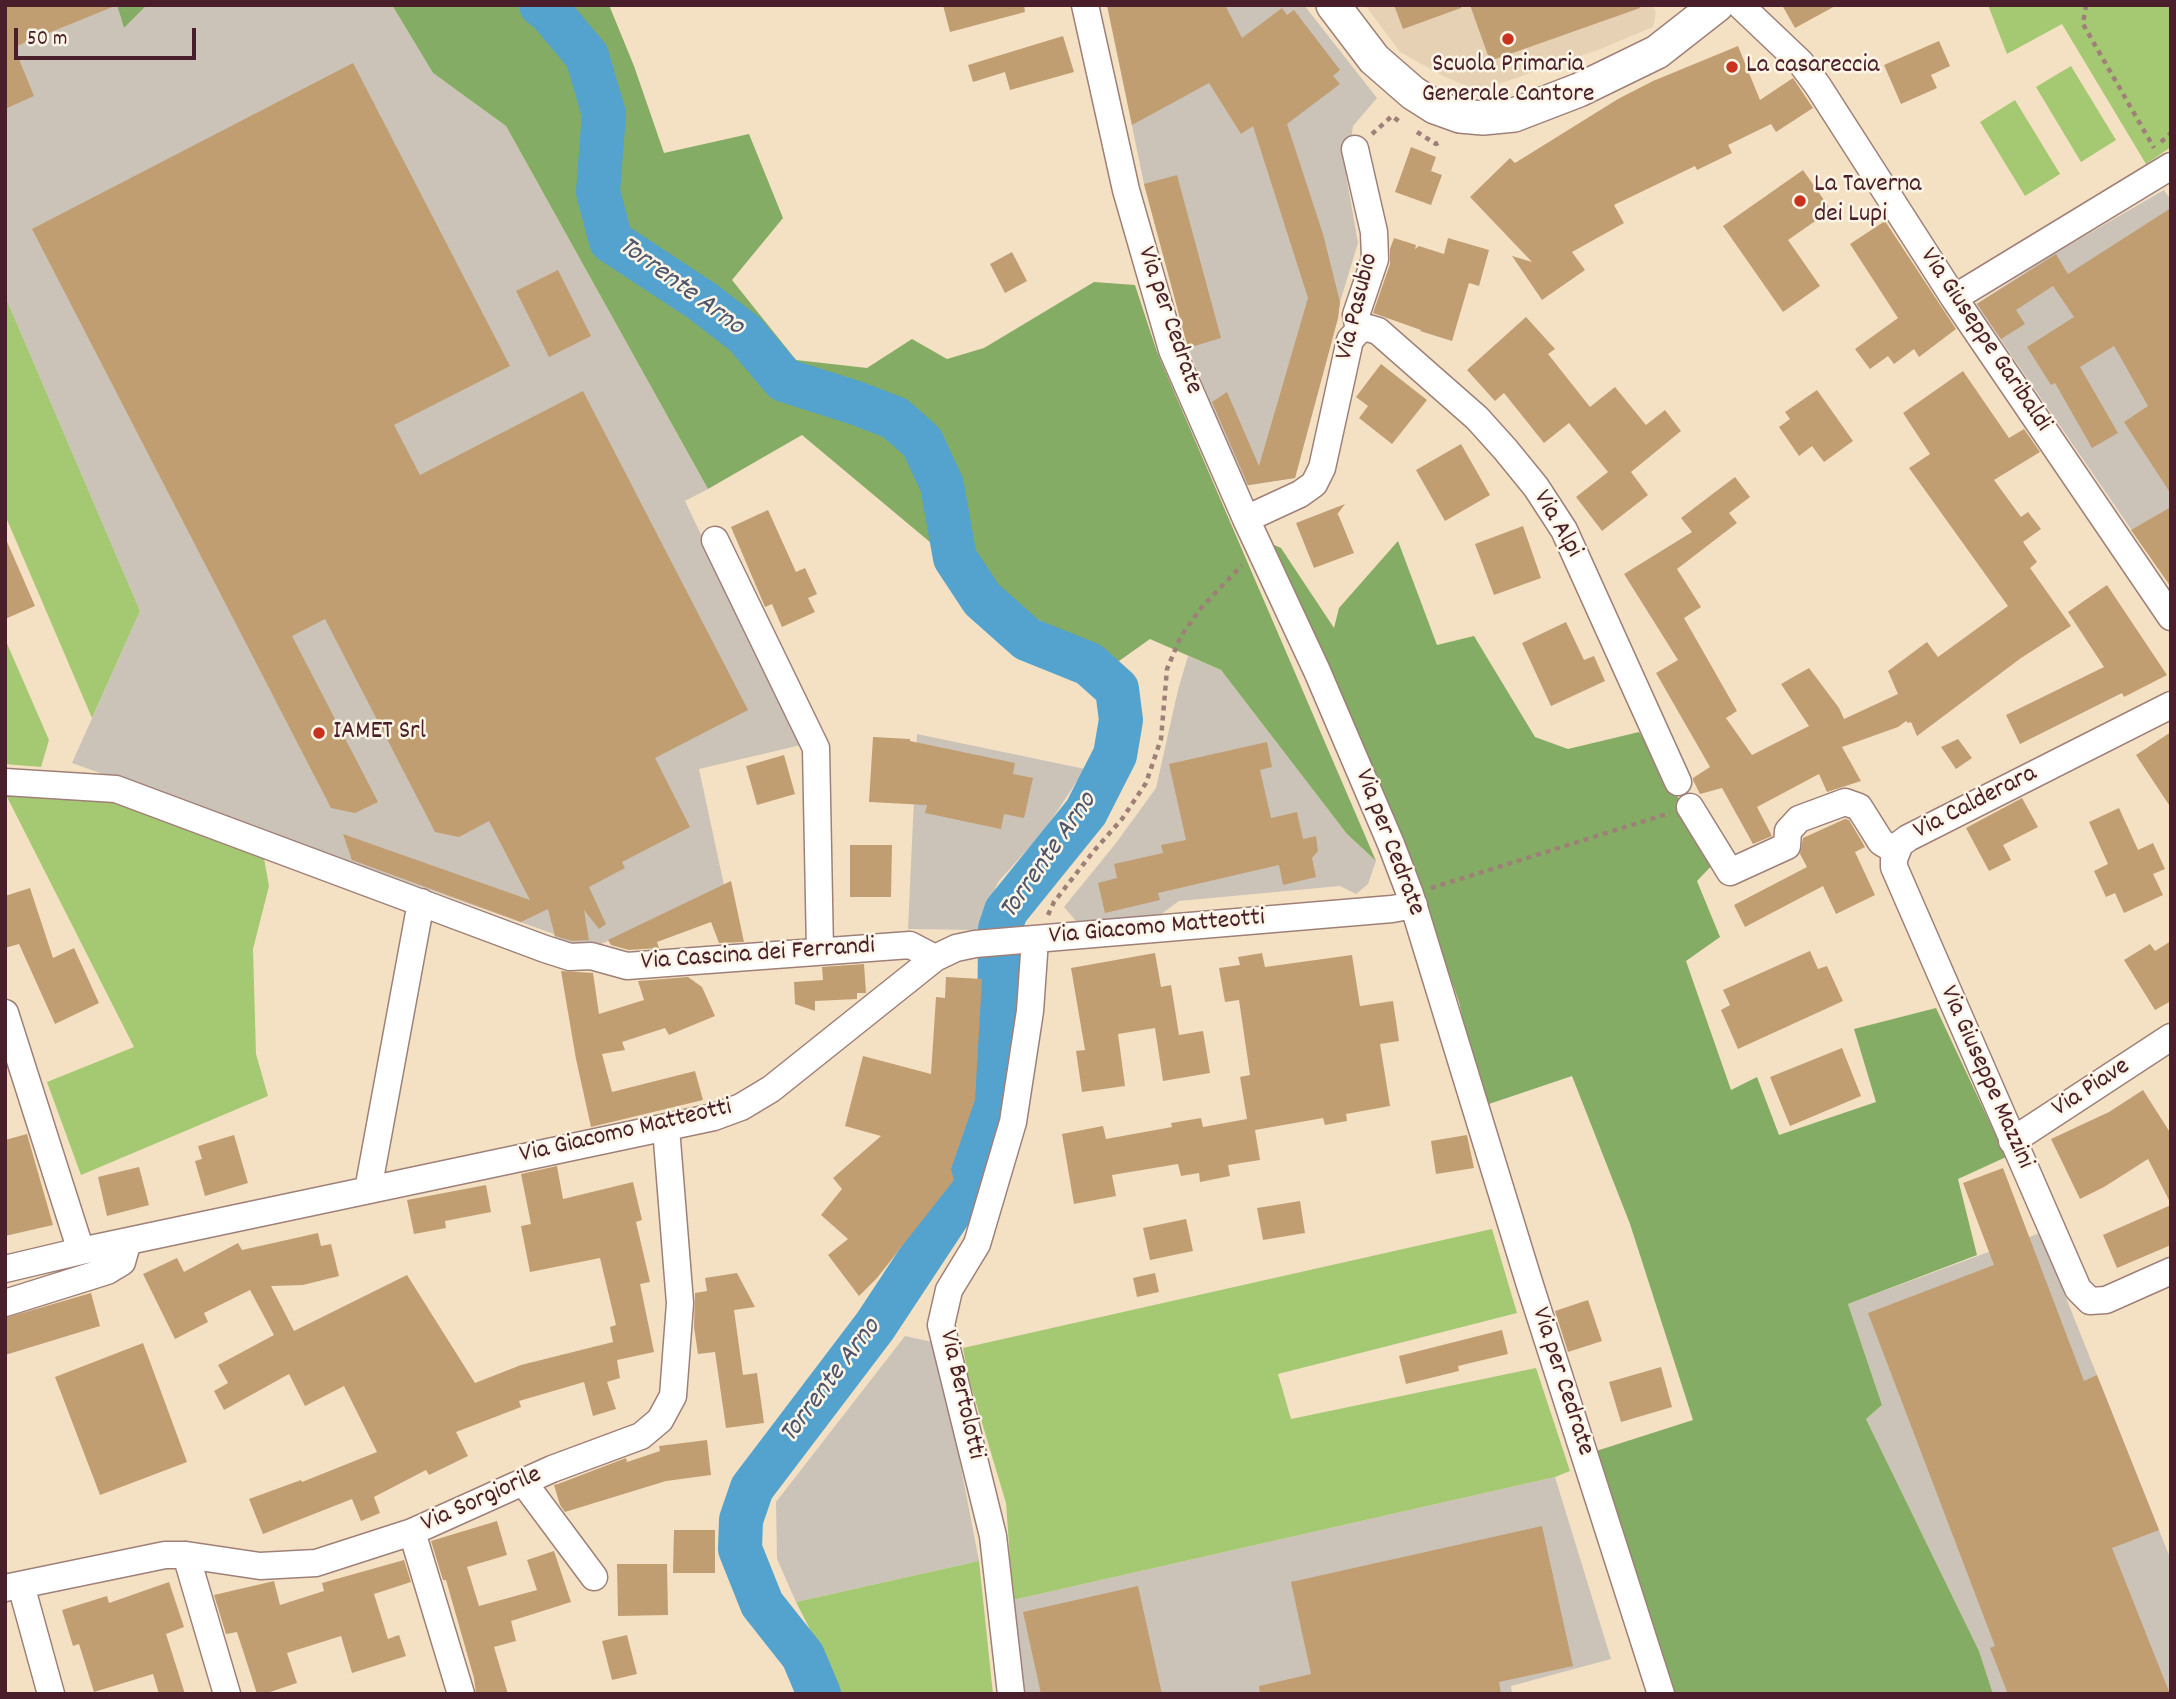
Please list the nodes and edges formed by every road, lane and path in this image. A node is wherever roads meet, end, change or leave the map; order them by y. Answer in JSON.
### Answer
{"nodes":[{"id":1,"x":1084,"y":5,"type":"edge"},
{"id":2,"x":1333,"y":5,"type":"edge"},
{"id":3,"x":1740,"y":5,"type":"edge"},
{"id":4,"x":2086,"y":5,"type":"edge"},
{"id":5,"x":1700,"y":10,"type":"edge"},
{"id":6,"x":1460,"y":116,"type":"junction"},
{"id":7,"x":1403,"y":123,"type":"dead end"},
{"id":8,"x":1414,"y":130,"type":"dead end"},
{"id":9,"x":2171,"y":133,"type":"edge"},
{"id":10,"x":1355,"y":149,"type":"joint"},
{"id":11,"x":2169,"y":172,"type":"edge"},
{"id":12,"x":1954,"y":298,"type":"junction"},
{"id":13,"x":1359,"y":330,"type":"junction"},
{"id":14,"x":1246,"y":519,"type":"junction"},
{"id":15,"x":715,"y":540,"type":"dead end"},
{"id":16,"x":1259,"y":547,"type":"junction"},
{"id":17,"x":2171,"y":617,"type":"edge"},
{"id":18,"x":2171,"y":705,"type":"edge"},
{"id":19,"x":5,"y":782,"type":"edge"},
{"id":20,"x":1678,"y":782,"type":"dead end"},
{"id":21,"x":1690,"y":807,"type":"joint"},
{"id":22,"x":1896,"y":851,"type":"junction"},
{"id":23,"x":1412,"y":899,"type":"junction"},
{"id":24,"x":421,"y":902,"type":"junction"},
{"id":25,"x":1028,"y":940,"type":"junction"},
{"id":26,"x":820,"y":951,"type":"junction"},
{"id":27,"x":935,"y":958,"type":"junction"},
{"id":28,"x":5,"y":1013,"type":"edge"},
{"id":29,"x":2171,"y":1037,"type":"edge"},
{"id":30,"x":666,"y":1128,"type":"junction"},
{"id":31,"x":2012,"y":1141,"type":"junction"},
{"id":32,"x":368,"y":1190,"type":"junction"},
{"id":33,"x":128,"y":1241,"type":"junction"},
{"id":34,"x":81,"y":1251,"type":"junction"},
{"id":35,"x":5,"y":1269,"type":"edge"},
{"id":36,"x":2171,"y":1271,"type":"edge"},
{"id":37,"x":5,"y":1303,"type":"edge"},
{"id":38,"x":524,"y":1483,"type":"junction"},
{"id":39,"x":412,"y":1532,"type":"junction"},
{"id":40,"x":186,"y":1555,"type":"junction"},
{"id":41,"x":594,"y":1577,"type":"dead end"},
{"id":42,"x":13,"y":1587,"type":"edge"},
{"id":43,"x":51,"y":1694,"type":"edge"},
{"id":44,"x":227,"y":1694,"type":"edge"},
{"id":45,"x":461,"y":1694,"type":"edge"},
{"id":46,"x":1011,"y":1694,"type":"edge"},
{"id":47,"x":1661,"y":1694,"type":"edge"}],
"edges":[{"from":1,"to":14,"type":"street","name":"Via per Cedrate"},
{"from":2,"to":6,"type":"street"},
{"from":3,"to":12,"type":"street","name":"Via Giuseppe Garibaldi"},
{"from":4,"to":9,"type":"path"},
{"from":5,"to":6,"type":"street"},
{"from":6,"to":8,"type":"path"},
{"from":7,"to":10,"type":"path"},
{"from":10,"to":13,"type":"street","name":"Via Pasubio"},
{"from":11,"to":12,"type":"street"},
{"from":12,"to":17,"type":"street","name":"Via Giuseppe Garibaldi"},
{"from":13,"to":14,"type":"street","name":"Via Pasubio"},
{"from":13,"to":20,"type":"street","name":"Via Alpi"},
{"from":14,"to":16,"type":"street","name":"Via per Cedrate"},
{"from":15,"to":26,"type":"street"},
{"from":16,"to":23,"type":"street","name":"Via per Cedrate"},
{"from":16,"to":25,"type":"path"},
{"from":18,"to":22,"type":"street","name":"Via Calderara"},
{"from":19,"to":24,"type":"street","name":"Via Cascina dei Ferrandi"},
{"from":21,"to":22,"type":"street","name":"Via Calderara"},
{"from":21,"to":23,"type":"path"},
{"from":22,"to":31,"type":"street","name":"Via Giuseppe Mazzini"},
{"from":23,"to":25,"type":"street","name":"Via Giacomo Matteotti"},
{"from":23,"to":47,"type":"street","name":"Via per Cedrate"},
{"from":24,"to":26,"type":"street","name":"Via Cascina dei Ferrandi"},
{"from":24,"to":32,"type":"street"},
{"from":25,"to":27,"type":"street","name":"Via Giacomo Matteotti"},
{"from":25,"to":46,"type":"street","name":"Via Bertolotti"},
{"from":26,"to":27,"type":"street","name":"Via Cascina dei Ferrandi"},
{"from":27,"to":30,"type":"street","name":"Via Giacomo Matteotti"},
{"from":28,"to":34,"type":"street"},
{"from":29,"to":31,"type":"street","name":"Via Piave"},
{"from":30,"to":32,"type":"street","name":"Via Giacomo Matteotti"},
{"from":30,"to":38,"type":"street","name":"Via Sorgiorile"},
{"from":31,"to":36,"type":"street","name":"Via Giuseppe Mazzini"},
{"from":32,"to":33,"type":"street","name":"Via Giacomo Matteotti"},
{"from":33,"to":34,"type":"street","name":"Via Giacomo Matteotti"},
{"from":33,"to":37,"type":"street"},
{"from":34,"to":35,"type":"street","name":"Via Giacomo Matteotti"},
{"from":38,"to":39,"type":"street","name":"Via Sorgiorile"},
{"from":38,"to":41,"type":"street"},
{"from":39,"to":40,"type":"street","name":"Via Sorgiorile"},
{"from":39,"to":45,"type":"street"},
{"from":40,"to":42,"type":"street","name":"Via Sorgiorile"},
{"from":40,"to":44,"type":"street"},
{"from":42,"to":43,"type":"street"}]}
